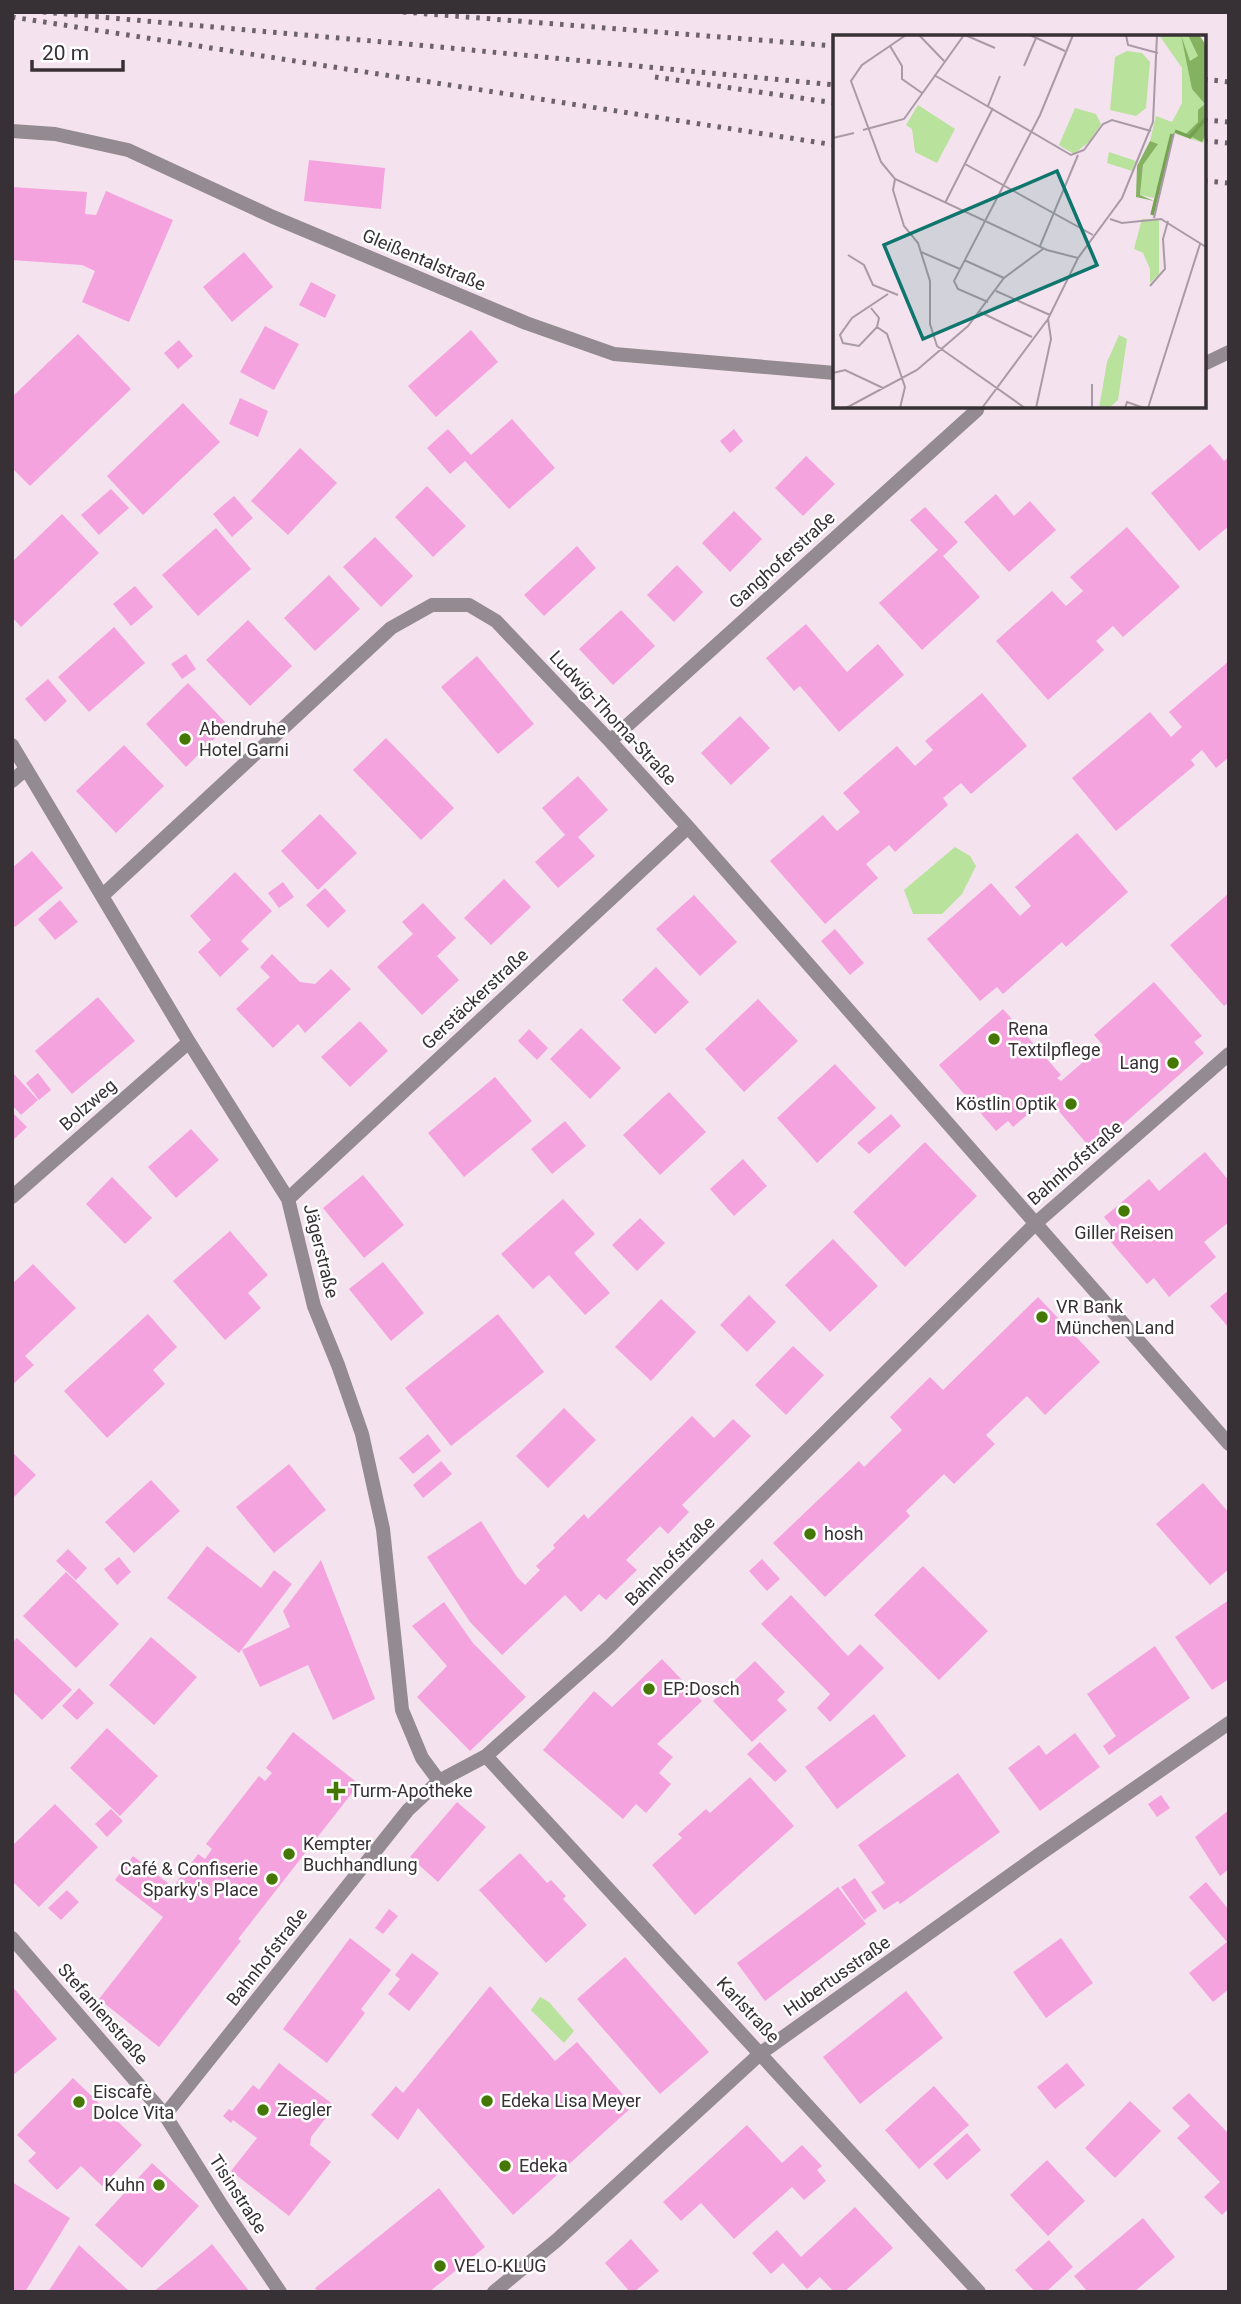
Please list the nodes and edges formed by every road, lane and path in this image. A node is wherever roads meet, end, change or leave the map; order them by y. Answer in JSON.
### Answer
{"nodes":[{"id":1,"x":12,"y":131,"type":"edge"},
{"id":2,"x":1229,"y":352,"type":"edge"},
{"id":3,"x":1206,"y":363,"type":"edge"},
{"id":4,"x":833,"y":373,"type":"edge"},
{"id":5,"x":978,"y":408,"type":"edge"},
{"id":6,"x":610,"y":741,"type":"junction"},
{"id":7,"x":12,"y":745,"type":"edge"},
{"id":8,"x":26,"y":769,"type":"junction"},
{"id":9,"x":12,"y":781,"type":"edge"},
{"id":10,"x":688,"y":827,"type":"junction"},
{"id":11,"x":103,"y":895,"type":"junction"},
{"id":12,"x":189,"y":1042,"type":"junction"},
{"id":13,"x":1229,"y":1054,"type":"edge"},
{"id":14,"x":12,"y":1197,"type":"edge"},
{"id":15,"x":288,"y":1199,"type":"junction"},
{"id":16,"x":1036,"y":1223,"type":"junction"},
{"id":17,"x":1229,"y":1444,"type":"edge"},
{"id":18,"x":1229,"y":1723,"type":"edge"},
{"id":19,"x":486,"y":1756,"type":"junction"},
{"id":20,"x":439,"y":1781,"type":"junction"},
{"id":21,"x":12,"y":1938,"type":"edge"},
{"id":22,"x":761,"y":2053,"type":"junction"},
{"id":23,"x":165,"y":2115,"type":"junction"},
{"id":24,"x":280,"y":2292,"type":"edge"},
{"id":25,"x":494,"y":2292,"type":"edge"},
{"id":26,"x":979,"y":2292,"type":"edge"}],
"edges":[{"from":1,"to":4,"type":"street","name":"Gleißentalstraße"},
{"from":2,"to":3,"type":"street"},
{"from":5,"to":6,"type":"street","name":"Ganghoferstraße"},
{"from":6,"to":10,"type":"street","name":"Ludwig-Thoma-Straße"},
{"from":6,"to":11,"type":"street","name":"Ludwig-Thoma-Straße"},
{"from":7,"to":8,"type":"street","name":"Jägerstraße"},
{"from":8,"to":9,"type":"street"},
{"from":8,"to":11,"type":"street","name":"Jägerstraße"},
{"from":10,"to":15,"type":"street","name":"Gerstäckerstraße"},
{"from":10,"to":16,"type":"street","name":"Ludwig-Thoma-Straße"},
{"from":11,"to":12,"type":"street","name":"Jägerstraße"},
{"from":12,"to":14,"type":"street","name":"Bolzweg"},
{"from":12,"to":15,"type":"street","name":"Jägerstraße"},
{"from":13,"to":16,"type":"street","name":"Bahnhofstraße"},
{"from":15,"to":20,"type":"street","name":"Jägerstraße"},
{"from":16,"to":17,"type":"street","name":"Ludwig-Thoma-Straße"},
{"from":16,"to":19,"type":"street","name":"Bahnhofstraße"},
{"from":18,"to":22,"type":"street","name":"Hubertusstraße"},
{"from":19,"to":20,"type":"street","name":"Bahnhofstraße"},
{"from":19,"to":22,"type":"street","name":"Karlstraße"},
{"from":20,"to":23,"type":"street","name":"Bahnhofstraße"},
{"from":21,"to":23,"type":"street","name":"Stefanienstraße"},
{"from":22,"to":25,"type":"street","name":"Hubertusstraße"},
{"from":22,"to":26,"type":"street","name":"Karlstraße"},
{"from":23,"to":24,"type":"street","name":"Tisinstraße"}]}
